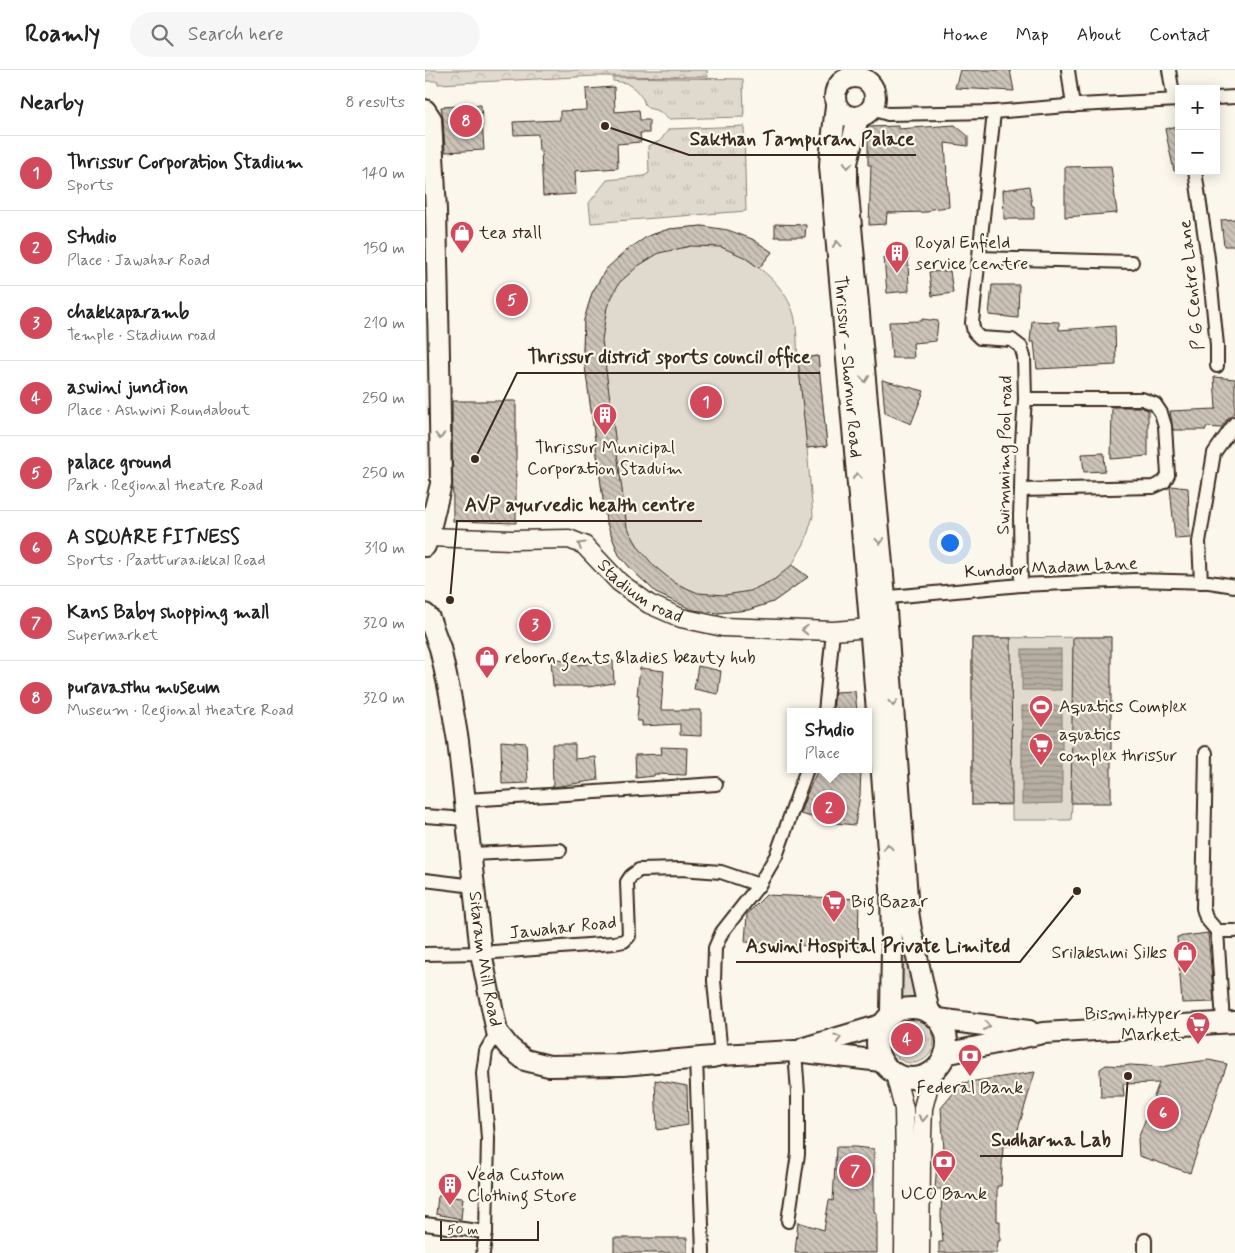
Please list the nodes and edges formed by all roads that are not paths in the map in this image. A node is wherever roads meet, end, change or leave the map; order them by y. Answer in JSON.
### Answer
{"nodes":[{"id":1,"x":1067,"y":70,"type":"edge"},
{"id":2,"x":1169,"y":70,"type":"edge"},
{"id":3,"x":843,"y":76,"type":"edge"},
{"id":4,"x":868,"y":76,"type":"edge"},
{"id":5,"x":1175,"y":96,"type":"edge"},
{"id":6,"x":1235,"y":97,"type":"edge"},
{"id":7,"x":1220,"y":98,"type":"edge"},
{"id":8,"x":1175,"y":100,"type":"edge"},
{"id":9,"x":836,"y":106,"type":"junction"},
{"id":10,"x":1073,"y":106,"type":"junction"},
{"id":11,"x":425,"y":110,"type":"edge"},
{"id":12,"x":994,"y":112,"type":"junction"},
{"id":13,"x":865,"y":113,"type":"junction"},
{"id":14,"x":1196,"y":175,"type":"edge"},
{"id":15,"x":979,"y":258,"type":"junction"},
{"id":16,"x":1132,"y":262,"type":"dead end"},
{"id":17,"x":1217,"y":366,"type":"dead end"},
{"id":18,"x":1025,"y":399,"type":"junction"},
{"id":19,"x":1235,"y":423,"type":"edge"},
{"id":20,"x":1021,"y":490,"type":"junction"},
{"id":21,"x":427,"y":542,"type":"edge"},
{"id":22,"x":1201,"y":582,"type":"junction"},
{"id":23,"x":1021,"y":585,"type":"junction"},
{"id":24,"x":1235,"y":586,"type":"edge"},
{"id":25,"x":877,"y":598,"type":"junction"},
{"id":26,"x":425,"y":614,"type":"edge"},
{"id":27,"x":879,"y":628,"type":"junction"},
{"id":28,"x":833,"y":631,"type":"junction"},
{"id":29,"x":825,"y":708,"type":"edge"},
{"id":30,"x":1206,"y":753,"type":"dead end"},
{"id":31,"x":806,"y":773,"type":"edge"},
{"id":32,"x":716,"y":784,"type":"dead end"},
{"id":33,"x":466,"y":809,"type":"junction"},
{"id":34,"x":425,"y":816,"type":"edge"},
{"id":35,"x":560,"y":850,"type":"dead end"},
{"id":36,"x":471,"y":854,"type":"junction"},
{"id":37,"x":898,"y":873,"type":"junction"},
{"id":38,"x":425,"y":880,"type":"edge"},
{"id":39,"x":759,"y":885,"type":"junction"},
{"id":40,"x":474,"y":886,"type":"junction"},
{"id":41,"x":1217,"y":931,"type":"junction"},
{"id":42,"x":1235,"y":932,"type":"edge"},
{"id":43,"x":481,"y":953,"type":"junction"},
{"id":44,"x":425,"y":954,"type":"edge"},
{"id":45,"x":934,"y":1016,"type":"junction"},
{"id":46,"x":886,"y":1019,"type":"junction"},
{"id":47,"x":1229,"y":1022,"type":"edge"},
{"id":48,"x":497,"y":1032,"type":"junction"},
{"id":49,"x":1043,"y":1033,"type":"junction"},
{"id":50,"x":795,"y":1051,"type":"junction"},
{"id":51,"x":945,"y":1054,"type":"junction"},
{"id":52,"x":721,"y":1055,"type":"junction"},
{"id":53,"x":697,"y":1058,"type":"junction"},
{"id":54,"x":888,"y":1067,"type":"junction"},
{"id":55,"x":933,"y":1070,"type":"junction"},
{"id":56,"x":788,"y":1221,"type":"dead end"},
{"id":57,"x":425,"y":1224,"type":"edge"},
{"id":58,"x":486,"y":1232,"type":"junction"},
{"id":59,"x":483,"y":1253,"type":"edge"},
{"id":60,"x":703,"y":1253,"type":"edge"},
{"id":61,"x":904,"y":1253,"type":"edge"},
{"id":62,"x":921,"y":1253,"type":"edge"}],
"edges":[{"from":1,"to":10,"type":"street"},
{"from":2,"to":5,"type":"street"},
{"from":3,"to":4,"type":"main road"},
{"from":3,"to":9,"type":"main road"},
{"from":4,"to":13,"type":"main road"},
{"from":6,"to":7,"type":"street"},
{"from":8,"to":10,"type":"street"},
{"from":9,"to":13,"type":"main road"},
{"from":25,"to":9,"type":"main road","name":"Thrissur - Shornur Road","one_way":true},
{"from":10,"to":12,"type":"street"},
{"from":11,"to":21,"type":"main road","one_way":true},
{"from":12,"to":13,"type":"street"},
{"from":12,"to":15,"type":"street"},
{"from":13,"to":25,"type":"main road","one_way":true},
{"from":14,"to":17,"type":"street","name":"P G Centre Lane"},
{"from":15,"to":16,"type":"street"},
{"from":15,"to":18,"type":"street","name":"Swimmimg Pool road"},
{"from":18,"to":20,"type":"street","name":"Swimmimg Pool road"},
{"from":18,"to":20,"type":"street"},
{"from":19,"to":22,"type":"street"},
{"from":20,"to":23,"type":"street","name":"Swimmimg Pool road"},
{"from":28,"to":21,"type":"main road","name":"Stadium road","one_way":true},
{"from":22,"to":23,"type":"street","name":"Kundoor Madam Lane"},
{"from":22,"to":24,"type":"street","name":"Kundoor Madam Lane"},
{"from":23,"to":25,"type":"street","name":"Kundoor Madam Lane"},
{"from":25,"to":27,"type":"main road","name":"Thrissur - Shornur Road"},
{"from":26,"to":33,"type":"main road","name":"Sitaram Mill Road"},
{"from":27,"to":28,"type":"main road","name":"Stadium road"},
{"from":27,"to":37,"type":"main road","name":"Thrissur - Shornur Road"},
{"from":28,"to":29,"type":"street"},
{"from":30,"to":41,"type":"street"},
{"from":31,"to":39,"type":"street"},
{"from":32,"to":33,"type":"street"},
{"from":33,"to":34,"type":"street"},
{"from":33,"to":36,"type":"main road","name":"Sitaram Mill Road"},
{"from":35,"to":36,"type":"street"},
{"from":36,"to":40,"type":"main road","name":"Sitaram Mill Road"},
{"from":37,"to":45,"type":"main road"},
{"from":37,"to":46,"type":"main road"},
{"from":38,"to":40,"type":"street"},
{"from":39,"to":43,"type":"street","name":"Jawahar Road"},
{"from":39,"to":52,"type":"street"},
{"from":40,"to":43,"type":"main road","name":"Sitaram Mill Road"},
{"from":41,"to":42,"type":"street"},
{"from":41,"to":47,"type":"street"},
{"from":43,"to":44,"type":"street","name":"Jawahar Road"},
{"from":43,"to":48,"type":"main road","name":"Sitaram Mill Road"},
{"from":45,"to":46,"type":"main road"},
{"from":45,"to":49,"type":"main road","one_way":true},
{"from":45,"to":51,"type":"main road"},
{"from":50,"to":46,"type":"main road","one_way":true},
{"from":46,"to":54,"type":"main road"},
{"from":47,"to":49,"type":"main road"},
{"from":48,"to":53,"type":"main road","name":"Sitaram Mill Road"},
{"from":48,"to":58,"type":"street"},
{"from":49,"to":51,"type":"main road"},
{"from":50,"to":52,"type":"main road","name":"Sitaram Mill Road"},
{"from":50,"to":54,"type":"main road","name":"Sitaram Mill Road"},
{"from":50,"to":56,"type":"street"},
{"from":51,"to":55,"type":"main road"},
{"from":52,"to":53,"type":"main road","name":"Sitaram Mill Road"},
{"from":53,"to":60,"type":"street"},
{"from":54,"to":55,"type":"main road"},
{"from":54,"to":61,"type":"main road"},
{"from":55,"to":62,"type":"main road","one_way":true},
{"from":57,"to":58,"type":"street"},
{"from":58,"to":59,"type":"street"}]}
